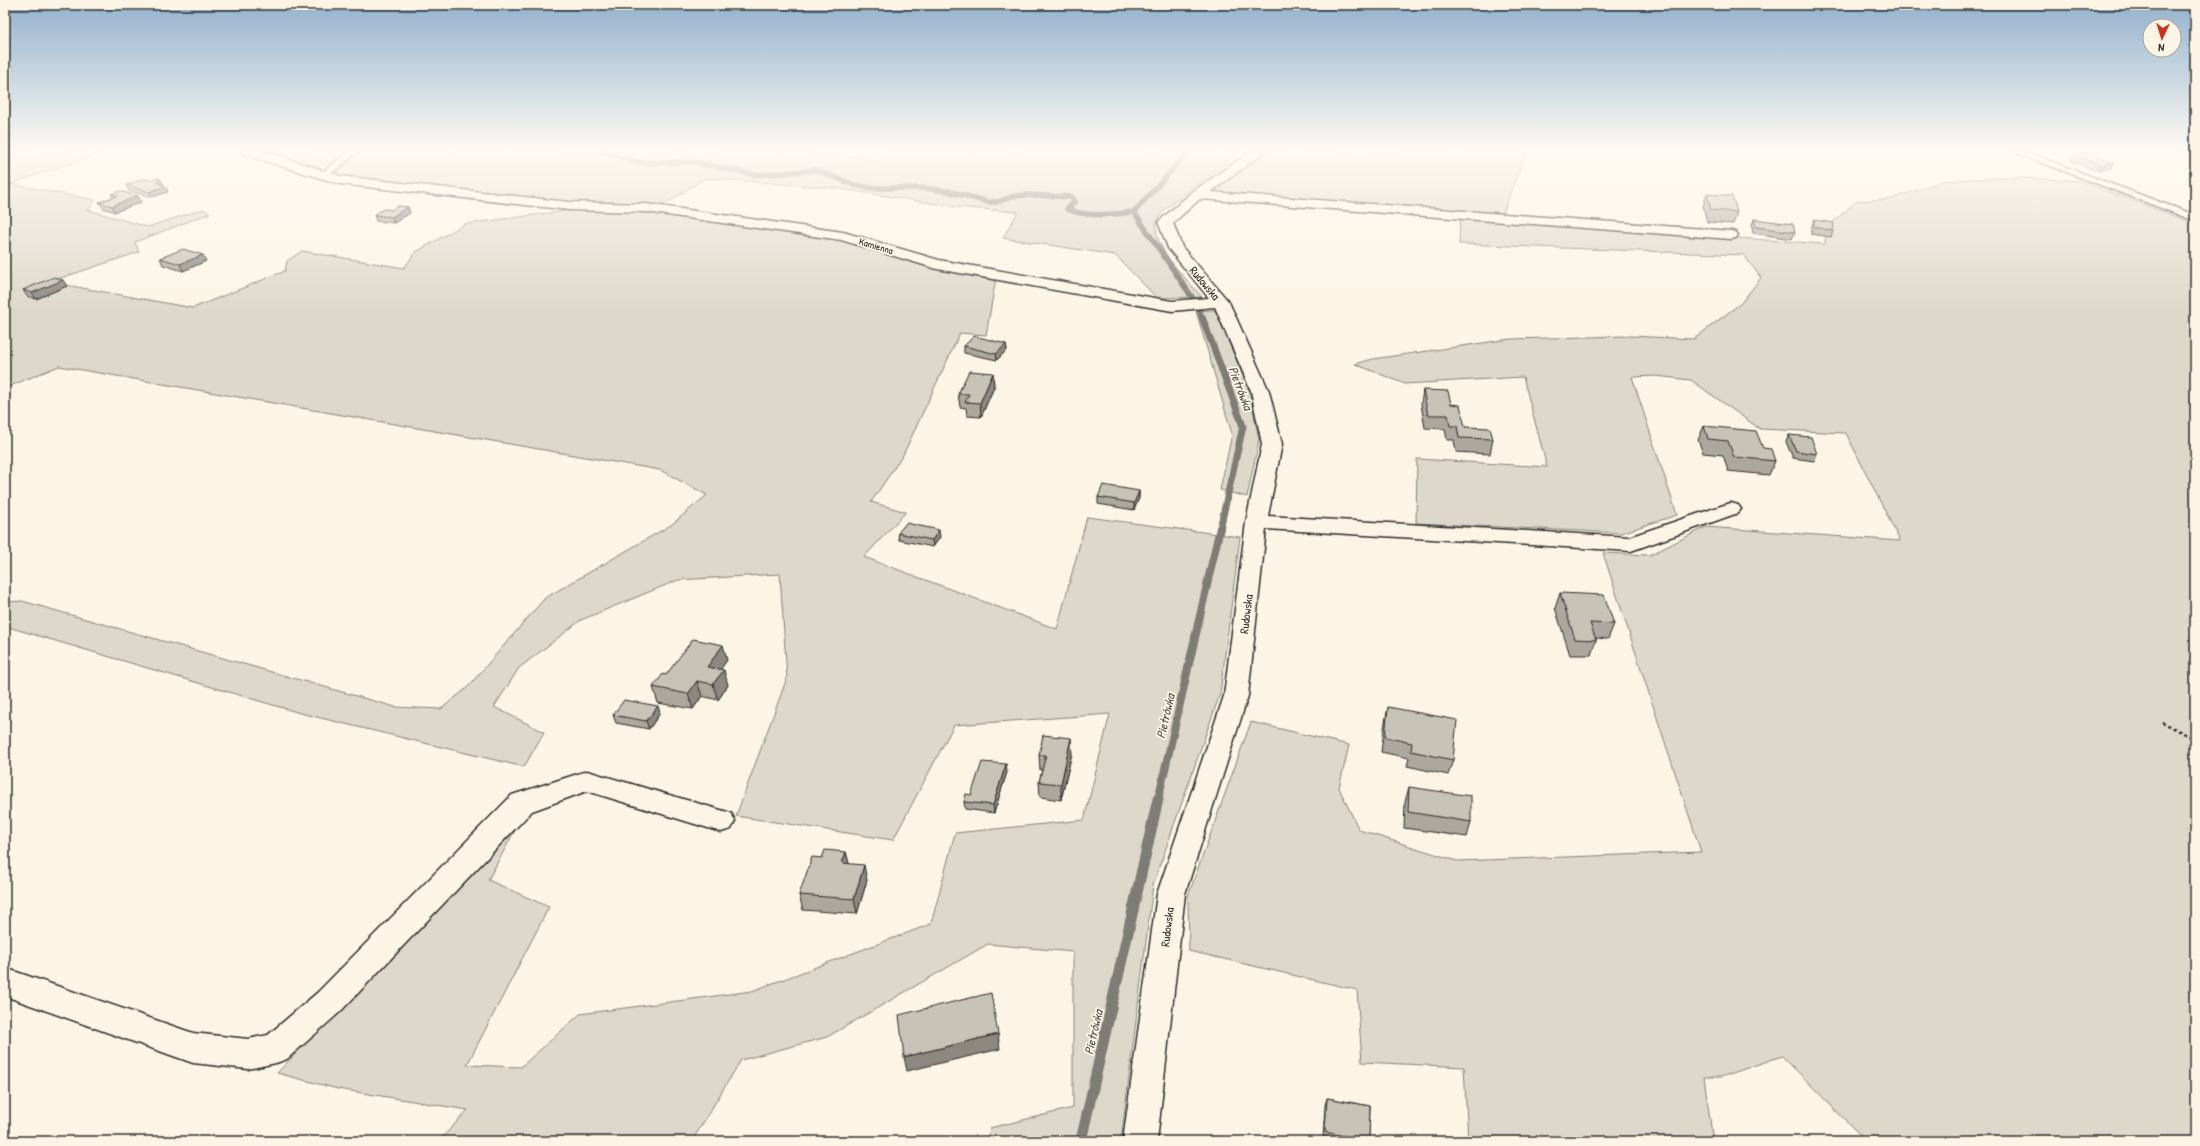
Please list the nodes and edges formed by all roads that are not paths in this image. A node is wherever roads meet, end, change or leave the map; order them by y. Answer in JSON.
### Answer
{"nodes":[{"id":1,"x":556,"y":204,"type":"edge"},
{"id":2,"x":1186,"y":204,"type":"edge"},
{"id":3,"x":1324,"y":204,"type":"edge"},
{"id":4,"x":2158,"y":204,"type":"edge"},
{"id":5,"x":2195,"y":218,"type":"edge"},
{"id":6,"x":1731,"y":235,"type":"dead end"},
{"id":7,"x":1221,"y":302,"type":"junction"},
{"id":8,"x":1731,"y":509,"type":"dead end"},
{"id":9,"x":1256,"y":522,"type":"junction"},
{"id":10,"x":721,"y":821,"type":"dead end"},
{"id":11,"x":5,"y":982,"type":"edge"},
{"id":12,"x":1140,"y":1141,"type":"edge"}],
"edges":[{"from":1,"to":7,"type":"street","name":"Kamienna"},
{"from":2,"to":7,"type":"street","name":"Rudowska"},
{"from":3,"to":6,"type":"street"},
{"from":4,"to":5,"type":"lane"},
{"from":7,"to":9,"type":"street","name":"Rudowska"},
{"from":8,"to":9,"type":"street"},
{"from":9,"to":12,"type":"street","name":"Rudowska"},
{"from":10,"to":11,"type":"street"}]}
